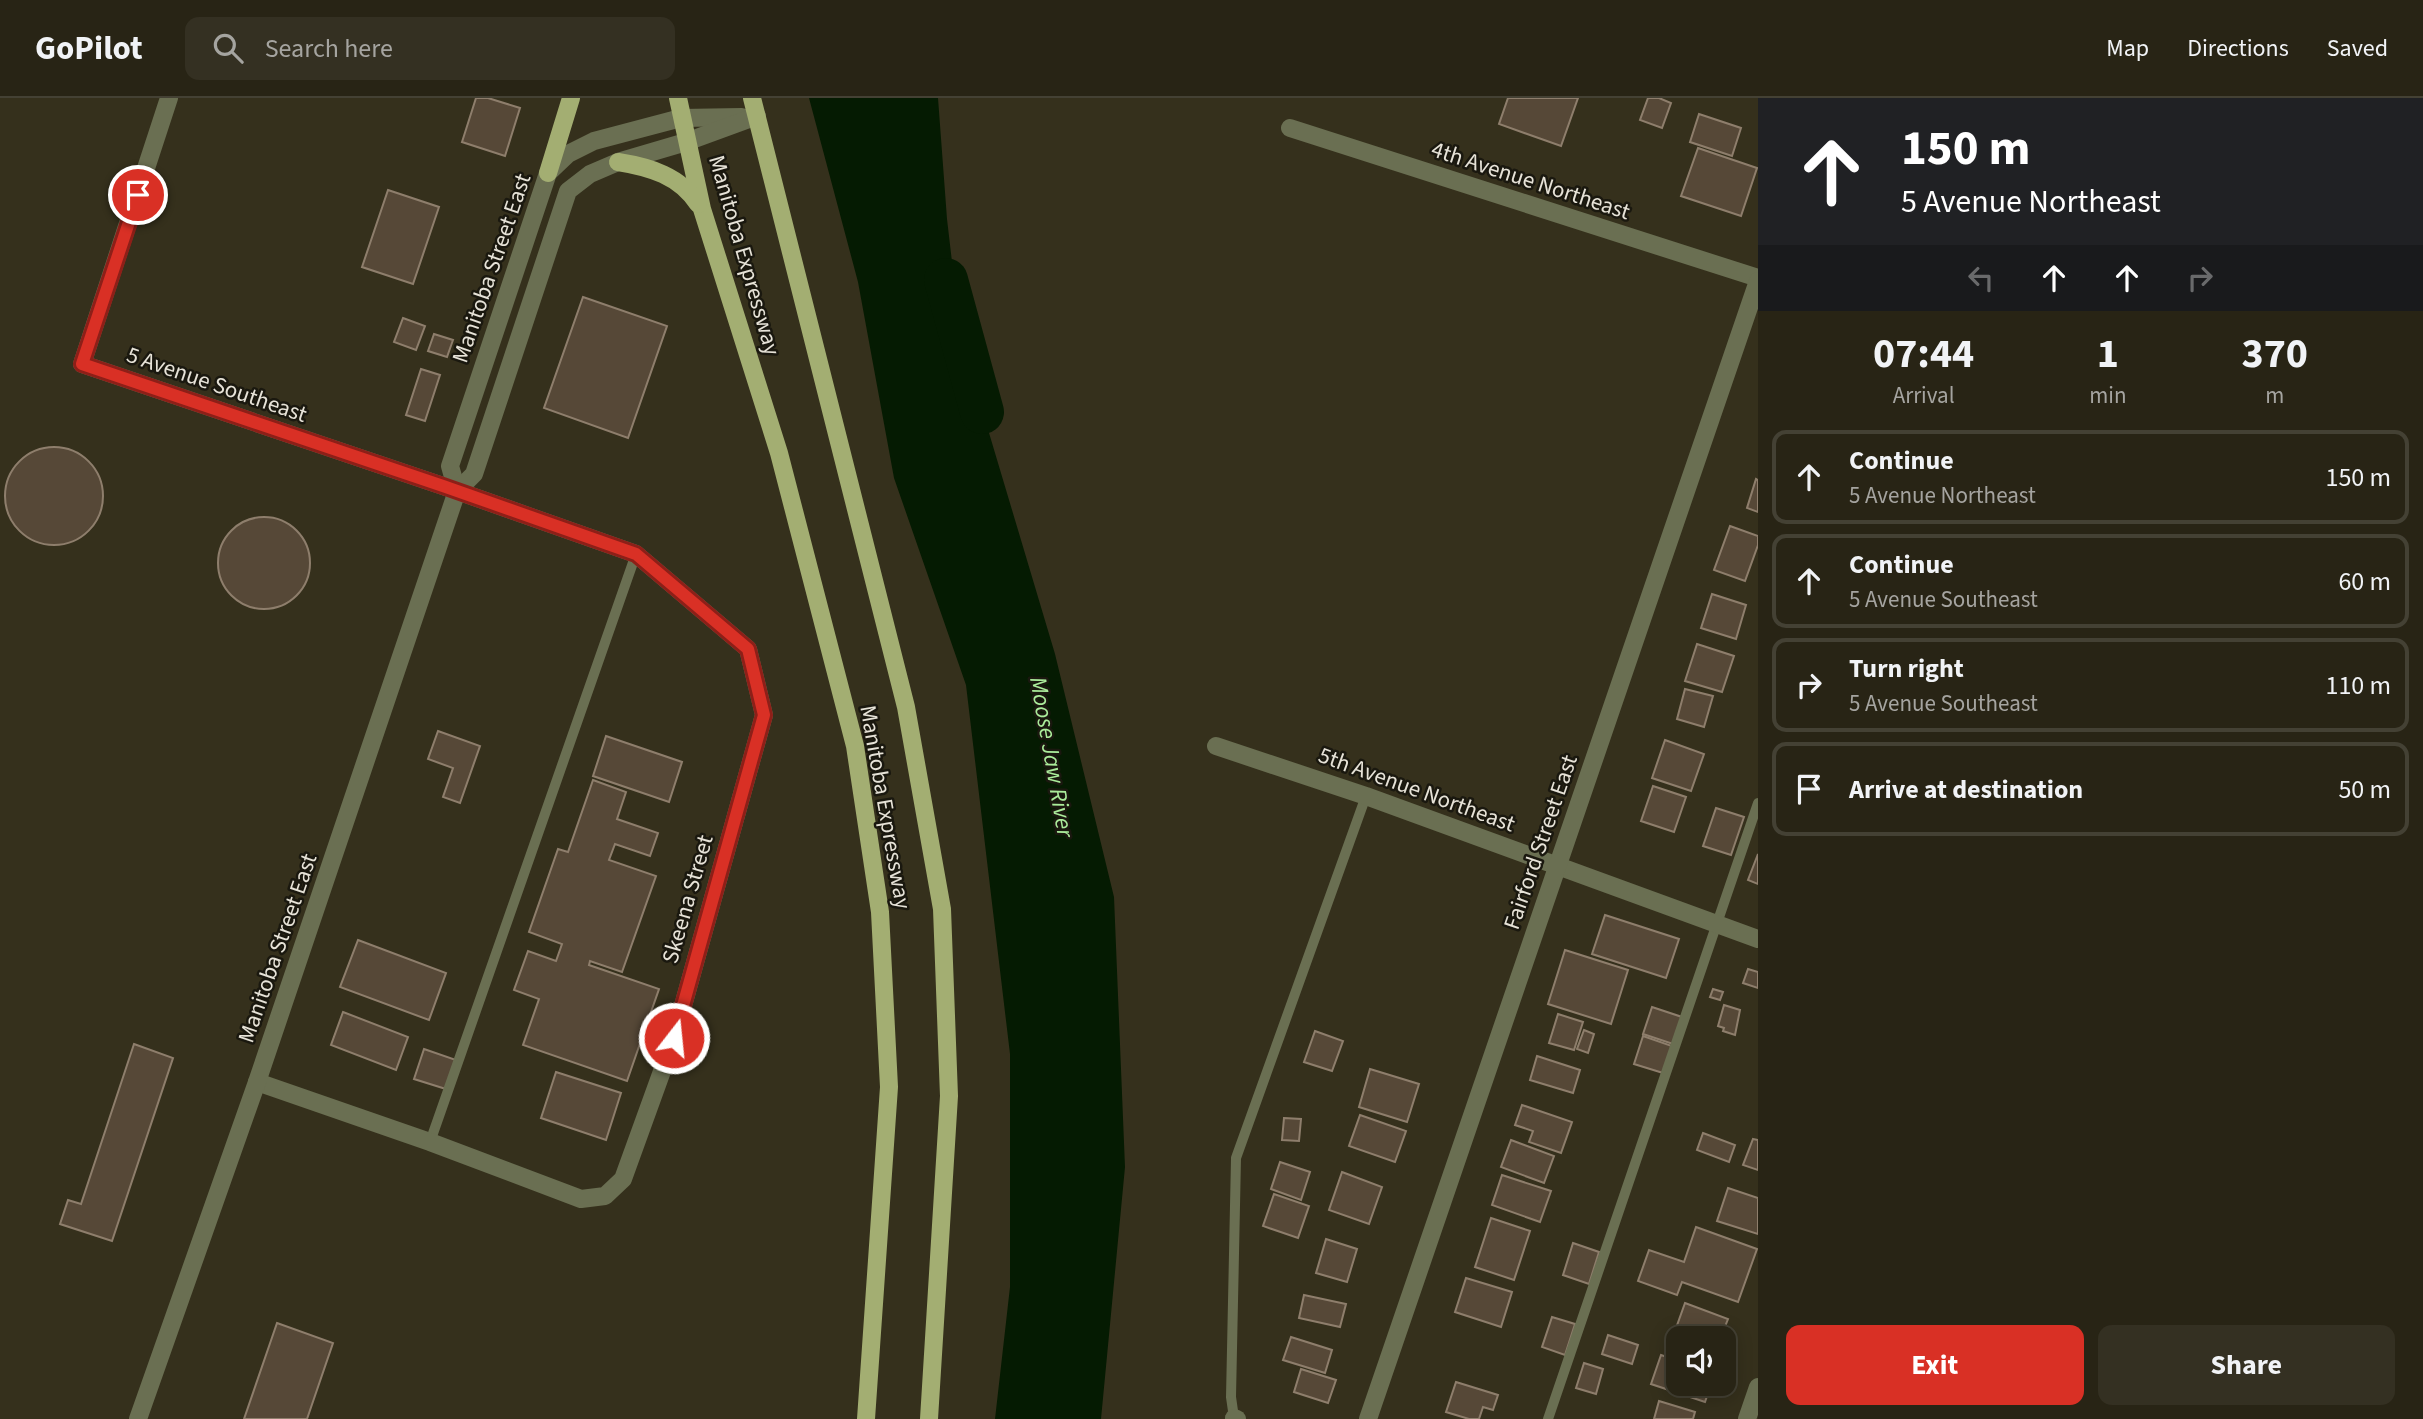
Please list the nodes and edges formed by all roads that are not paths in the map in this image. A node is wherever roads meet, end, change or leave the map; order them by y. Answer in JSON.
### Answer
{"nodes":[{"id":1,"x":169,"y":98,"type":"edge"},
{"id":2,"x":570,"y":98,"type":"edge"},
{"id":3,"x":678,"y":98,"type":"edge"},
{"id":4,"x":751,"y":98,"type":"edge"},
{"id":5,"x":757,"y":117,"type":"junction"},
{"id":6,"x":681,"y":118,"type":"junction"},
{"id":7,"x":1290,"y":128,"type":"dead end"},
{"id":8,"x":687,"y":142,"type":"junction"},
{"id":9,"x":618,"y":162,"type":"junction"},
{"id":10,"x":548,"y":173,"type":"junction"},
{"id":11,"x":702,"y":209,"type":"junction"},
{"id":12,"x":1758,"y":280,"type":"edge"},
{"id":13,"x":450,"y":489,"type":"junction"},
{"id":14,"x":636,"y":554,"type":"junction"},
{"id":15,"x":1216,"y":746,"type":"dead end"},
{"id":16,"x":1366,"y":796,"type":"junction"},
{"id":17,"x":1758,"y":803,"type":"edge"},
{"id":18,"x":1558,"y":866,"type":"junction"},
{"id":19,"x":1717,"y":925,"type":"junction"},
{"id":20,"x":1758,"y":939,"type":"edge"},
{"id":21,"x":257,"y":1083,"type":"junction"},
{"id":22,"x":430,"y":1142,"type":"junction"},
{"id":23,"x":1758,"y":1387,"type":"edge"},
{"id":24,"x":138,"y":1419,"type":"edge"},
{"id":25,"x":866,"y":1419,"type":"edge"},
{"id":26,"x":929,"y":1419,"type":"edge"},
{"id":27,"x":1236,"y":1419,"type":"edge"},
{"id":28,"x":1368,"y":1419,"type":"edge"},
{"id":29,"x":1548,"y":1419,"type":"edge"},
{"id":30,"x":1747,"y":1419,"type":"edge"}],
"edges":[{"from":1,"to":13,"type":"street","name":"5 Avenue Southeast"},
{"from":2,"to":10,"type":"main road"},
{"from":3,"to":6,"type":"main road","name":"Manitoba Expressway"},
{"from":4,"to":5,"type":"main road","name":"Manitoba Expressway"},
{"from":5,"to":6,"type":"street","name":"Manitoba Street East"},
{"from":5,"to":8,"type":"street","name":"Manitoba Street East"},
{"from":5,"to":26,"type":"main road","name":"Manitoba Expressway"},
{"from":6,"to":8,"type":"main road","name":"Manitoba Expressway"},
{"from":6,"to":10,"type":"street","name":"Manitoba Street East"},
{"from":7,"to":12,"type":"street","name":"4th Avenue Northeast"},
{"from":8,"to":9,"type":"street","name":"Manitoba Street East"},
{"from":8,"to":11,"type":"main road","name":"Manitoba Expressway"},
{"from":9,"to":11,"type":"main road"},
{"from":9,"to":13,"type":"street","name":"Manitoba Street East"},
{"from":10,"to":13,"type":"street","name":"Manitoba Street East"},
{"from":11,"to":25,"type":"main road","name":"Manitoba Expressway"},
{"from":12,"to":18,"type":"street","name":"Fairford Street East"},
{"from":13,"to":14,"type":"street"},
{"from":13,"to":21,"type":"street","name":"Manitoba Street East"},
{"from":14,"to":22,"type":"lane"},
{"from":14,"to":22,"type":"street","name":"Skeena Street"},
{"from":15,"to":16,"type":"street","name":"5th Avenue Northeast"},
{"from":16,"to":18,"type":"street","name":"5th Avenue Northeast"},
{"from":16,"to":27,"type":"lane"},
{"from":17,"to":19,"type":"lane"},
{"from":18,"to":19,"type":"street","name":"5th Avenue Northeast"},
{"from":18,"to":28,"type":"street","name":"Fairford Street East"},
{"from":19,"to":20,"type":"street","name":"5th Avenue Northeast"},
{"from":19,"to":29,"type":"lane"},
{"from":21,"to":22,"type":"street","name":"Skeena Street"},
{"from":21,"to":24,"type":"street","name":"Manitoba Street East"},
{"from":23,"to":30,"type":"street"}]}
